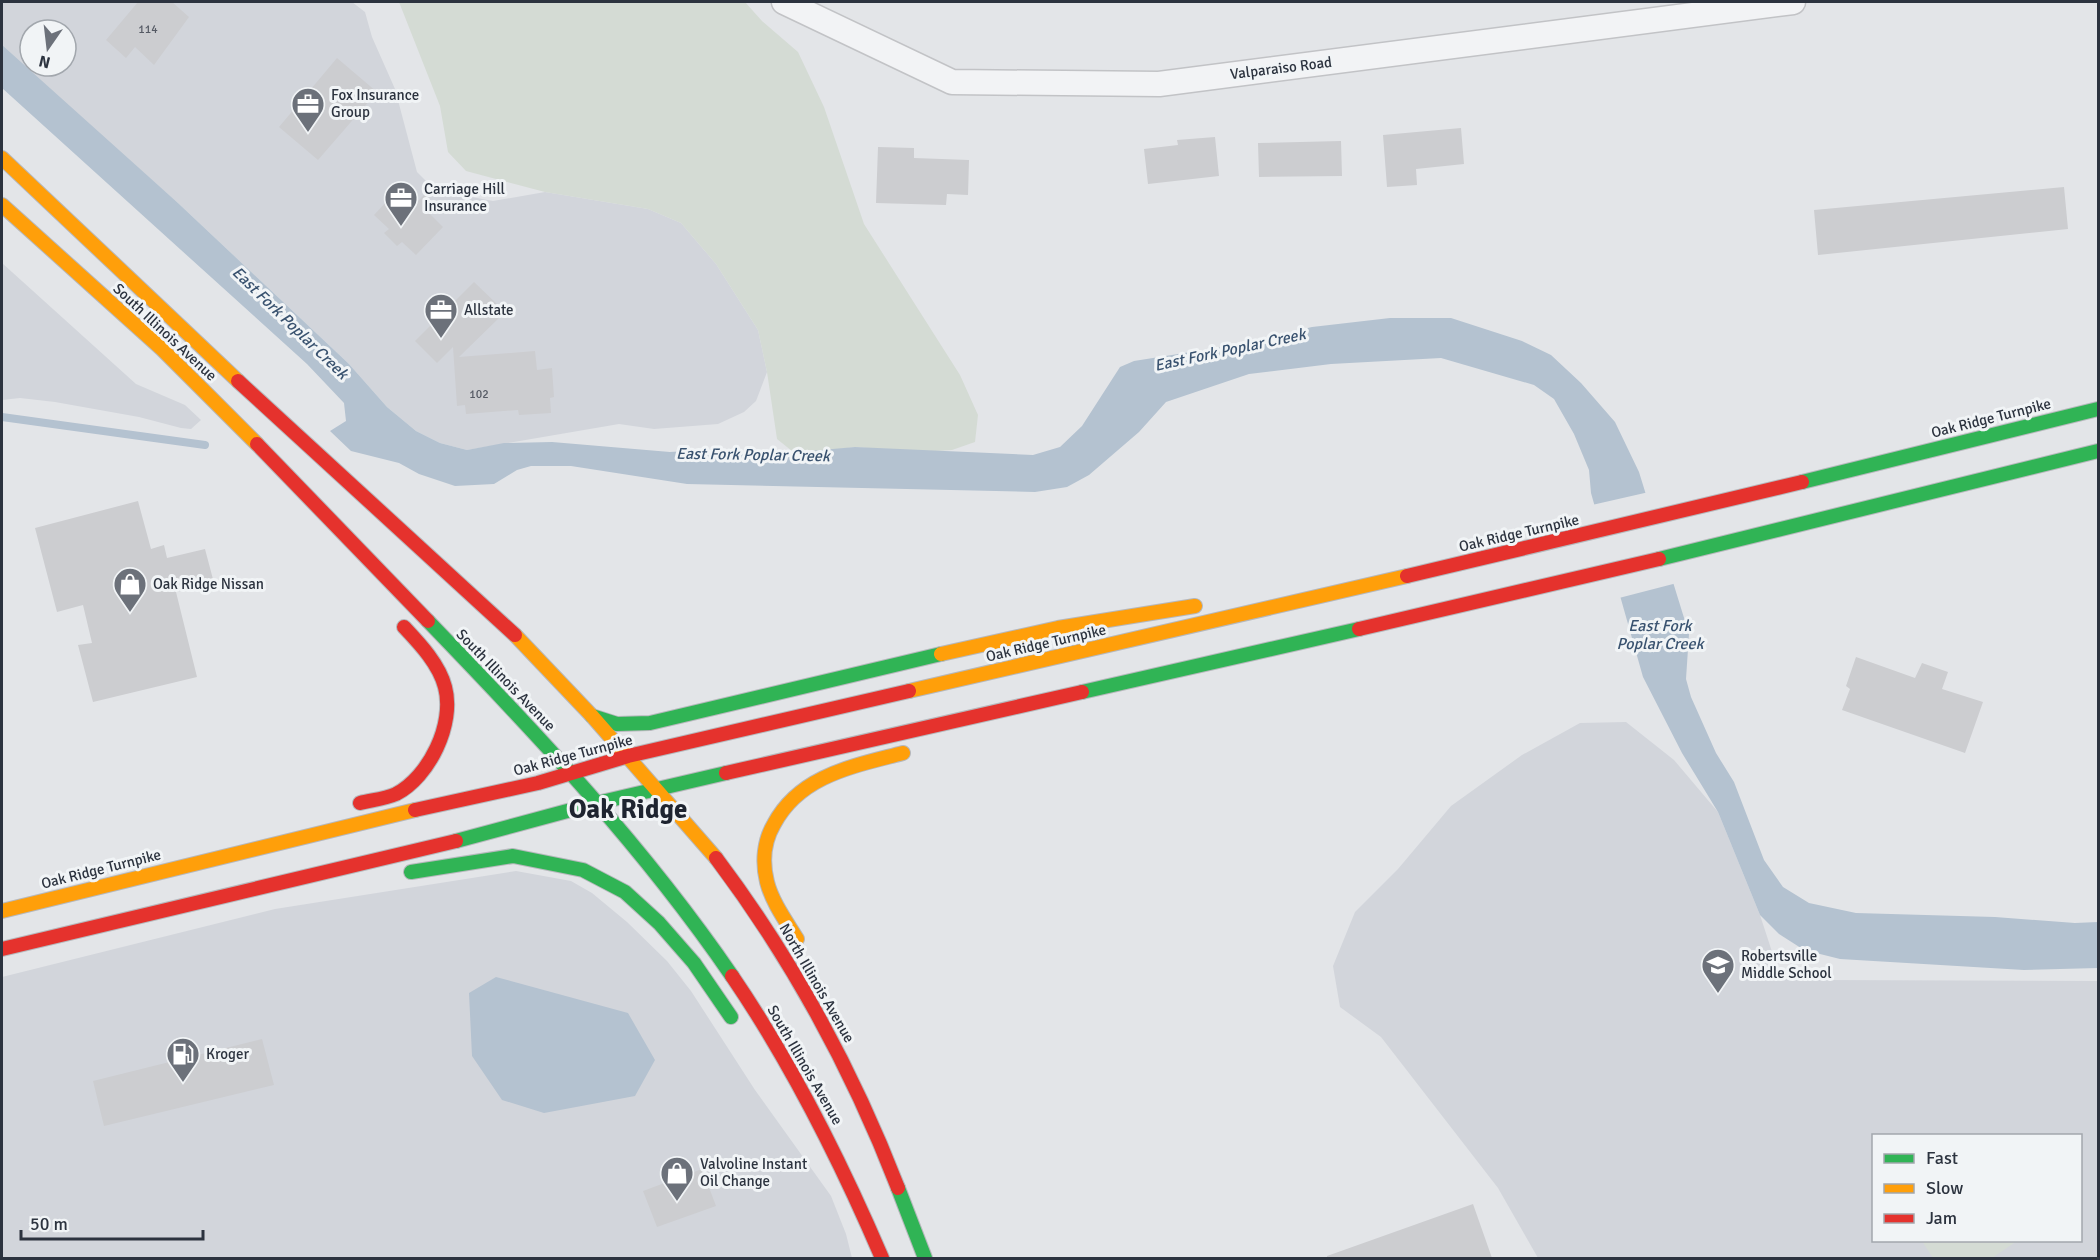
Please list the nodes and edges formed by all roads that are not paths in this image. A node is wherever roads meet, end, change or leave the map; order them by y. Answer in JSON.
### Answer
{"nodes":[{"id":1,"x":784,"y":2,"type":"edge"},
{"id":2,"x":1793,"y":2,"type":"edge"},
{"id":3,"x":2,"y":159,"type":"edge"},
{"id":4,"x":2,"y":205,"type":"edge"},
{"id":5,"x":2098,"y":409,"type":"edge"},
{"id":6,"x":2098,"y":451,"type":"edge"},
{"id":7,"x":317,"y":507,"type":"junction"},
{"id":8,"x":342,"y":553,"type":"dead end"},
{"id":9,"x":1361,"y":586,"type":"junction"},
{"id":10,"x":1233,"y":602,"type":"dead end"},
{"id":11,"x":1210,"y":604,"type":"dead end"},
{"id":12,"x":391,"y":614,"type":"dead end"},
{"id":13,"x":1014,"y":706,"type":"junction"},
{"id":14,"x":592,"y":716,"type":"junction"},
{"id":15,"x":947,"y":738,"type":"dead end"},
{"id":16,"x":916,"y":749,"type":"dead end"},
{"id":17,"x":628,"y":756,"type":"junction"},
{"id":18,"x":571,"y":773,"type":"junction"},
{"id":19,"x":657,"y":791,"type":"junction"},
{"id":20,"x":597,"y":803,"type":"junction"},
{"id":21,"x":343,"y":807,"type":"dead end"},
{"id":22,"x":268,"y":831,"type":"dead end"},
{"id":23,"x":204,"y":861,"type":"junction"},
{"id":24,"x":393,"y":875,"type":"dead end"},
{"id":25,"x":306,"y":892,"type":"dead end"},
{"id":26,"x":174,"y":908,"type":"junction"},
{"id":27,"x":2,"y":911,"type":"edge"},
{"id":28,"x":75,"y":946,"type":"dead end"},
{"id":29,"x":2,"y":950,"type":"edge"},
{"id":30,"x":804,"y":952,"type":"dead end"},
{"id":31,"x":820,"y":992,"type":"dead end"},
{"id":32,"x":739,"y":1029,"type":"dead end"},
{"id":33,"x":839,"y":1053,"type":"junction"},
{"id":34,"x":769,"y":1062,"type":"dead end"},
{"id":35,"x":802,"y":1091,"type":"junction"},
{"id":36,"x":845,"y":1172,"type":"junction"},
{"id":37,"x":863,"y":1248,"type":"dead end"},
{"id":38,"x":882,"y":1258,"type":"edge"},
{"id":39,"x":925,"y":1258,"type":"edge"}],
"edges":[{"from":1,"to":2,"type":"street","name":"Valparaiso Road"},
{"from":3,"to":14,"type":"highway","name":"South Illinois Avenue"},
{"from":4,"to":7,"type":"highway","name":"South Illinois Avenue"},
{"from":5,"to":9,"type":"highway","name":"Oak Ridge Turnpike"},
{"from":6,"to":13,"type":"highway"},
{"from":7,"to":8,"type":"highway"},
{"from":7,"to":18,"type":"highway","name":"South Illinois Avenue"},
{"from":9,"to":10,"type":"highway"},
{"from":9,"to":17,"type":"highway","name":"Oak Ridge Turnpike"},
{"from":11,"to":14,"type":"highway"},
{"from":12,"to":21,"type":"highway"},
{"from":13,"to":15,"type":"highway"},
{"from":13,"to":19,"type":"highway"},
{"from":14,"to":17,"type":"highway","name":"South Illinois Avenue"},
{"from":16,"to":30,"type":"highway"},
{"from":17,"to":18,"type":"highway","name":"Oak Ridge Turnpike"},
{"from":17,"to":19,"type":"highway","name":"North Illinois Avenue"},
{"from":18,"to":20,"type":"highway","name":"South Illinois Avenue"},
{"from":18,"to":23,"type":"highway","name":"Oak Ridge Turnpike"},
{"from":19,"to":20,"type":"highway"},
{"from":19,"to":33,"type":"highway","name":"North Illinois Avenue"},
{"from":20,"to":26,"type":"highway"},
{"from":20,"to":35,"type":"highway","name":"South Illinois Avenue"},
{"from":22,"to":23,"type":"highway"},
{"from":23,"to":27,"type":"highway","name":"Oak Ridge Turnpike"},
{"from":24,"to":32,"type":"highway"},
{"from":25,"to":26,"type":"highway"},
{"from":26,"to":28,"type":"highway"},
{"from":26,"to":29,"type":"highway"},
{"from":31,"to":33,"type":"highway"},
{"from":33,"to":39,"type":"highway","name":"North Illinois Avenue"},
{"from":34,"to":35,"type":"highway"},
{"from":35,"to":36,"type":"highway","name":"South Illinois Avenue"},
{"from":36,"to":37,"type":"highway"},
{"from":36,"to":38,"type":"highway","name":"South Illinois Avenue"}]}
